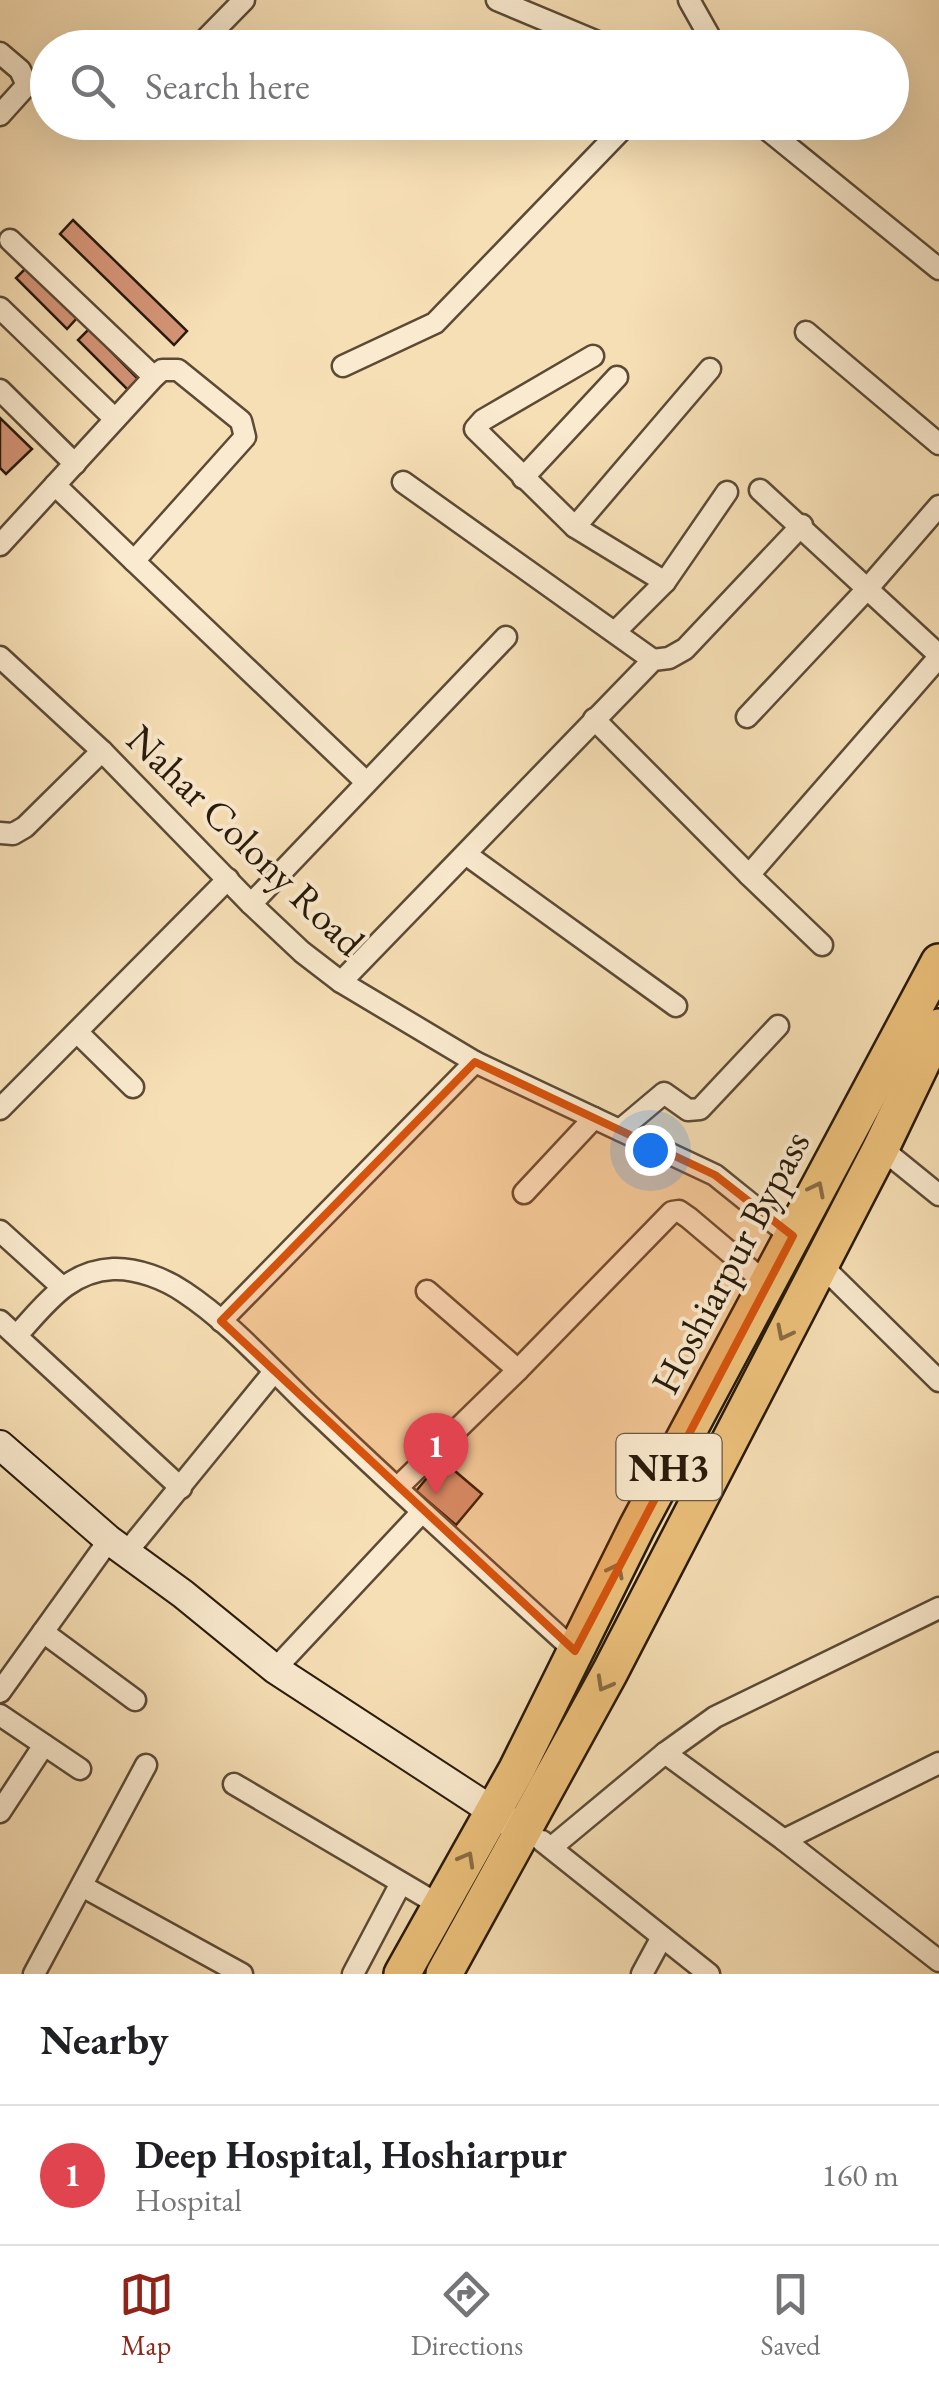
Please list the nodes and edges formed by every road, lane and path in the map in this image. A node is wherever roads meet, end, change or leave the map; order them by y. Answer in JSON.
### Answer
{"nodes":[{"id":1,"x":244,"y":0,"type":"edge"},
{"id":2,"x":498,"y":0,"type":"edge"},
{"id":3,"x":689,"y":0,"type":"edge"},
{"id":4,"x":215,"y":30,"type":"edge"},
{"id":5,"x":569,"y":30,"type":"edge"},
{"id":6,"x":706,"y":30,"type":"edge"},
{"id":7,"x":0,"y":53,"type":"edge"},
{"id":8,"x":0,"y":114,"type":"edge"},
{"id":9,"x":612,"y":140,"type":"edge"},
{"id":10,"x":780,"y":140,"type":"edge"},
{"id":11,"x":10,"y":240,"type":"dead end"},
{"id":12,"x":939,"y":270,"type":"edge"},
{"id":13,"x":0,"y":308,"type":"edge"},
{"id":14,"x":806,"y":332,"type":"dead end"},
{"id":15,"x":593,"y":356,"type":"dead end"},
{"id":16,"x":343,"y":366,"type":"dead end"},
{"id":17,"x":710,"y":369,"type":"dead end"},
{"id":18,"x":154,"y":377,"type":"junction"},
{"id":19,"x":617,"y":377,"type":"dead end"},
{"id":20,"x":0,"y":390,"type":"edge"},
{"id":21,"x":115,"y":419,"type":"junction"},
{"id":22,"x":939,"y":444,"type":"edge"},
{"id":23,"x":75,"y":464,"type":"junction"},
{"id":24,"x":522,"y":478,"type":"junction"},
{"id":25,"x":403,"y":482,"type":"dead end"},
{"id":26,"x":55,"y":486,"type":"junction"},
{"id":27,"x":760,"y":490,"type":"dead end"},
{"id":28,"x":726,"y":492,"type":"dead end"},
{"id":29,"x":939,"y":506,"type":"edge"},
{"id":30,"x":802,"y":526,"type":"junction"},
{"id":31,"x":576,"y":527,"type":"junction"},
{"id":32,"x":0,"y":545,"type":"edge"},
{"id":33,"x":134,"y":561,"type":"junction"},
{"id":34,"x":665,"y":582,"type":"junction"},
{"id":35,"x":868,"y":588,"type":"junction"},
{"id":36,"x":616,"y":631,"type":"junction"},
{"id":37,"x":506,"y":636,"type":"dead end"},
{"id":38,"x":939,"y":656,"type":"edge"},
{"id":39,"x":0,"y":657,"type":"edge"},
{"id":40,"x":652,"y":660,"type":"junction"},
{"id":41,"x":747,"y":717,"type":"dead end"},
{"id":42,"x":594,"y":719,"type":"junction"},
{"id":43,"x":102,"y":751,"type":"junction"},
{"id":44,"x":365,"y":782,"type":"junction"},
{"id":45,"x":0,"y":832,"type":"edge"},
{"id":46,"x":467,"y":854,"type":"junction"},
{"id":47,"x":749,"y":875,"type":"junction"},
{"id":48,"x":228,"y":879,"type":"junction"},
{"id":49,"x":250,"y":904,"type":"junction"},
{"id":50,"x":822,"y":944,"type":"dead end"},
{"id":51,"x":939,"y":962,"type":"edge"},
{"id":52,"x":340,"y":982,"type":"junction"},
{"id":53,"x":676,"y":1006,"type":"dead end"},
{"id":54,"x":778,"y":1026,"type":"dead end"},
{"id":55,"x":939,"y":1027,"type":"edge"},
{"id":56,"x":78,"y":1032,"type":"junction"},
{"id":57,"x":476,"y":1062,"type":"junction"},
{"id":58,"x":133,"y":1086,"type":"dead end"},
{"id":59,"x":1,"y":1107,"type":"edge"},
{"id":60,"x":594,"y":1118,"type":"junction"},
{"id":61,"x":620,"y":1130,"type":"junction"},
{"id":62,"x":881,"y":1148,"type":"junction"},
{"id":63,"x":524,"y":1194,"type":"dead end"},
{"id":64,"x":939,"y":1195,"type":"edge"},
{"id":65,"x":0,"y":1231,"type":"edge"},
{"id":66,"x":793,"y":1236,"type":"junction"},
{"id":67,"x":819,"y":1264,"type":"junction"},
{"id":68,"x":767,"y":1284,"type":"junction"},
{"id":69,"x":62,"y":1287,"type":"junction"},
{"id":70,"x":427,"y":1291,"type":"dead end"},
{"id":71,"x":0,"y":1321,"type":"edge"},
{"id":72,"x":221,"y":1321,"type":"junction"},
{"id":73,"x":17,"y":1335,"type":"junction"},
{"id":74,"x":518,"y":1370,"type":"junction"},
{"id":75,"x":274,"y":1372,"type":"junction"},
{"id":76,"x":939,"y":1381,"type":"edge"},
{"id":77,"x":4,"y":1457,"type":"edge"},
{"id":78,"x":181,"y":1488,"type":"junction"},
{"id":79,"x":397,"y":1488,"type":"junction"},
{"id":80,"x":421,"y":1513,"type":"junction"},
{"id":81,"x":118,"y":1546,"type":"junction"},
{"id":82,"x":939,"y":1608,"type":"edge"},
{"id":83,"x":43,"y":1632,"type":"junction"},
{"id":84,"x":575,"y":1651,"type":"junction"},
{"id":85,"x":275,"y":1669,"type":"junction"},
{"id":86,"x":0,"y":1692,"type":"edge"},
{"id":87,"x":135,"y":1700,"type":"dead end"},
{"id":88,"x":0,"y":1715,"type":"edge"},
{"id":89,"x":44,"y":1744,"type":"junction"},
{"id":90,"x":665,"y":1753,"type":"junction"},
{"id":91,"x":939,"y":1763,"type":"edge"},
{"id":92,"x":146,"y":1766,"type":"dead end"},
{"id":93,"x":80,"y":1769,"type":"dead end"},
{"id":94,"x":234,"y":1784,"type":"dead end"},
{"id":95,"x":0,"y":1812,"type":"edge"},
{"id":96,"x":523,"y":1829,"type":"junction"},
{"id":97,"x":784,"y":1840,"type":"junction"},
{"id":98,"x":402,"y":1882,"type":"junction"},
{"id":99,"x":82,"y":1886,"type":"junction"},
{"id":100,"x":441,"y":1906,"type":"junction"},
{"id":101,"x":662,"y":1937,"type":"junction"},
{"id":102,"x":939,"y":1961,"type":"edge"},
{"id":103,"x":34,"y":1974,"type":"edge"},
{"id":104,"x":242,"y":1974,"type":"edge"},
{"id":105,"x":352,"y":1974,"type":"edge"},
{"id":106,"x":402,"y":1974,"type":"edge"},
{"id":107,"x":444,"y":1974,"type":"edge"},
{"id":108,"x":642,"y":1974,"type":"edge"},
{"id":109,"x":708,"y":1974,"type":"edge"}],
"edges":[{"from":1,"to":4,"type":"street"},
{"from":2,"to":5,"type":"street"},
{"from":3,"to":6,"type":"street"},
{"from":7,"to":8,"type":"street"},
{"from":9,"to":16,"type":"street"},
{"from":10,"to":12,"type":"street"},
{"from":11,"to":18,"type":"street"},
{"from":13,"to":21,"type":"street"},
{"from":14,"to":22,"type":"street"},
{"from":15,"to":24,"type":"street"},
{"from":17,"to":31,"type":"street"},
{"from":18,"to":21,"type":"street"},
{"from":18,"to":33,"type":"street"},
{"from":19,"to":24,"type":"street"},
{"from":20,"to":23,"type":"street"},
{"from":21,"to":23,"type":"street"},
{"from":23,"to":26,"type":"street"},
{"from":24,"to":31,"type":"street"},
{"from":25,"to":36,"type":"street"},
{"from":26,"to":32,"type":"street"},
{"from":26,"to":33,"type":"street"},
{"from":27,"to":30,"type":"street"},
{"from":28,"to":34,"type":"street"},
{"from":29,"to":35,"type":"street"},
{"from":30,"to":35,"type":"street"},
{"from":30,"to":40,"type":"street"},
{"from":31,"to":34,"type":"street"},
{"from":33,"to":44,"type":"street"},
{"from":34,"to":36,"type":"street"},
{"from":35,"to":38,"type":"street"},
{"from":35,"to":41,"type":"street"},
{"from":36,"to":40,"type":"street"},
{"from":37,"to":44,"type":"street"},
{"from":38,"to":47,"type":"street"},
{"from":39,"to":43,"type":"street","name":"Nahar Colony Road"},
{"from":40,"to":42,"type":"street"},
{"from":42,"to":46,"type":"street"},
{"from":42,"to":47,"type":"street"},
{"from":43,"to":45,"type":"street"},
{"from":43,"to":48,"type":"street","name":"Nahar Colony Road"},
{"from":44,"to":49,"type":"street"},
{"from":46,"to":52,"type":"street"},
{"from":46,"to":53,"type":"street"},
{"from":47,"to":50,"type":"street"},
{"from":48,"to":49,"type":"street","name":"Nahar Colony Road"},
{"from":48,"to":56,"type":"street"},
{"from":49,"to":52,"type":"street","name":"Nahar Colony Road"},
{"from":66,"to":51,"type":"highway","name":"Hoshiarpur Bypass","number":"NH3","one_way":true},
{"from":52,"to":57,"type":"street","name":"Nahar Colony Road"},
{"from":54,"to":61,"type":"street"},
{"from":55,"to":62,"type":"highway","number":"NH3"},
{"from":56,"to":58,"type":"street"},
{"from":56,"to":59,"type":"street"},
{"from":57,"to":60,"type":"street","name":"Nahar Colony Road"},
{"from":57,"to":72,"type":"street"},
{"from":60,"to":61,"type":"street","name":"Nahar Colony Road"},
{"from":60,"to":63,"type":"street"},
{"from":61,"to":66,"type":"street","name":"Nahar Colony Road"},
{"from":62,"to":64,"type":"street"},
{"from":62,"to":67,"type":"highway","number":"NH3"},
{"from":65,"to":69,"type":"street"},
{"from":66,"to":67,"type":"street","name":"Nahar Colony Road"},
{"from":66,"to":68,"type":"highway","name":"Hoshiarpur Bypass","number":"NH3"},
{"from":67,"to":76,"type":"street","name":"Nahar Colony Road"},
{"from":67,"to":96,"type":"highway","number":"NH3","one_way":true},
{"from":68,"to":74,"type":"street"},
{"from":84,"to":68,"type":"highway","name":"Hoshiarpur Bypass","number":"NH3","one_way":true},
{"from":69,"to":72,"type":"street"},
{"from":69,"to":73,"type":"street"},
{"from":70,"to":74,"type":"street"},
{"from":71,"to":73,"type":"street"},
{"from":72,"to":75,"type":"street"},
{"from":73,"to":78,"type":"street"},
{"from":74,"to":79,"type":"street"},
{"from":75,"to":78,"type":"street"},
{"from":75,"to":79,"type":"street"},
{"from":77,"to":81,"type":"street"},
{"from":78,"to":81,"type":"street"},
{"from":79,"to":80,"type":"street"},
{"from":80,"to":84,"type":"street"},
{"from":80,"to":85,"type":"street"},
{"from":81,"to":83,"type":"street"},
{"from":81,"to":85,"type":"street"},
{"from":82,"to":90,"type":"street"},
{"from":83,"to":86,"type":"street"},
{"from":83,"to":87,"type":"street"},
{"from":84,"to":96,"type":"highway","name":"Hoshiarpur Bypass","number":"NH3"},
{"from":85,"to":96,"type":"street"},
{"from":88,"to":89,"type":"street"},
{"from":89,"to":93,"type":"street"},
{"from":89,"to":95,"type":"street"},
{"from":90,"to":96,"type":"street"},
{"from":90,"to":97,"type":"street"},
{"from":91,"to":97,"type":"street"},
{"from":92,"to":99,"type":"street"},
{"from":94,"to":98,"type":"street"},
{"from":100,"to":96,"type":"highway","name":"Hoshiarpur Bypass","number":"NH3","one_way":true},
{"from":96,"to":101,"type":"street"},
{"from":96,"to":107,"type":"highway","number":"NH3"},
{"from":97,"to":102,"type":"street"},
{"from":98,"to":100,"type":"street"},
{"from":98,"to":105,"type":"street"},
{"from":99,"to":103,"type":"street"},
{"from":99,"to":104,"type":"street"},
{"from":100,"to":106,"type":"highway","name":"Hoshiarpur Bypass","number":"NH3"},
{"from":101,"to":108,"type":"street"},
{"from":101,"to":109,"type":"street"}]}
